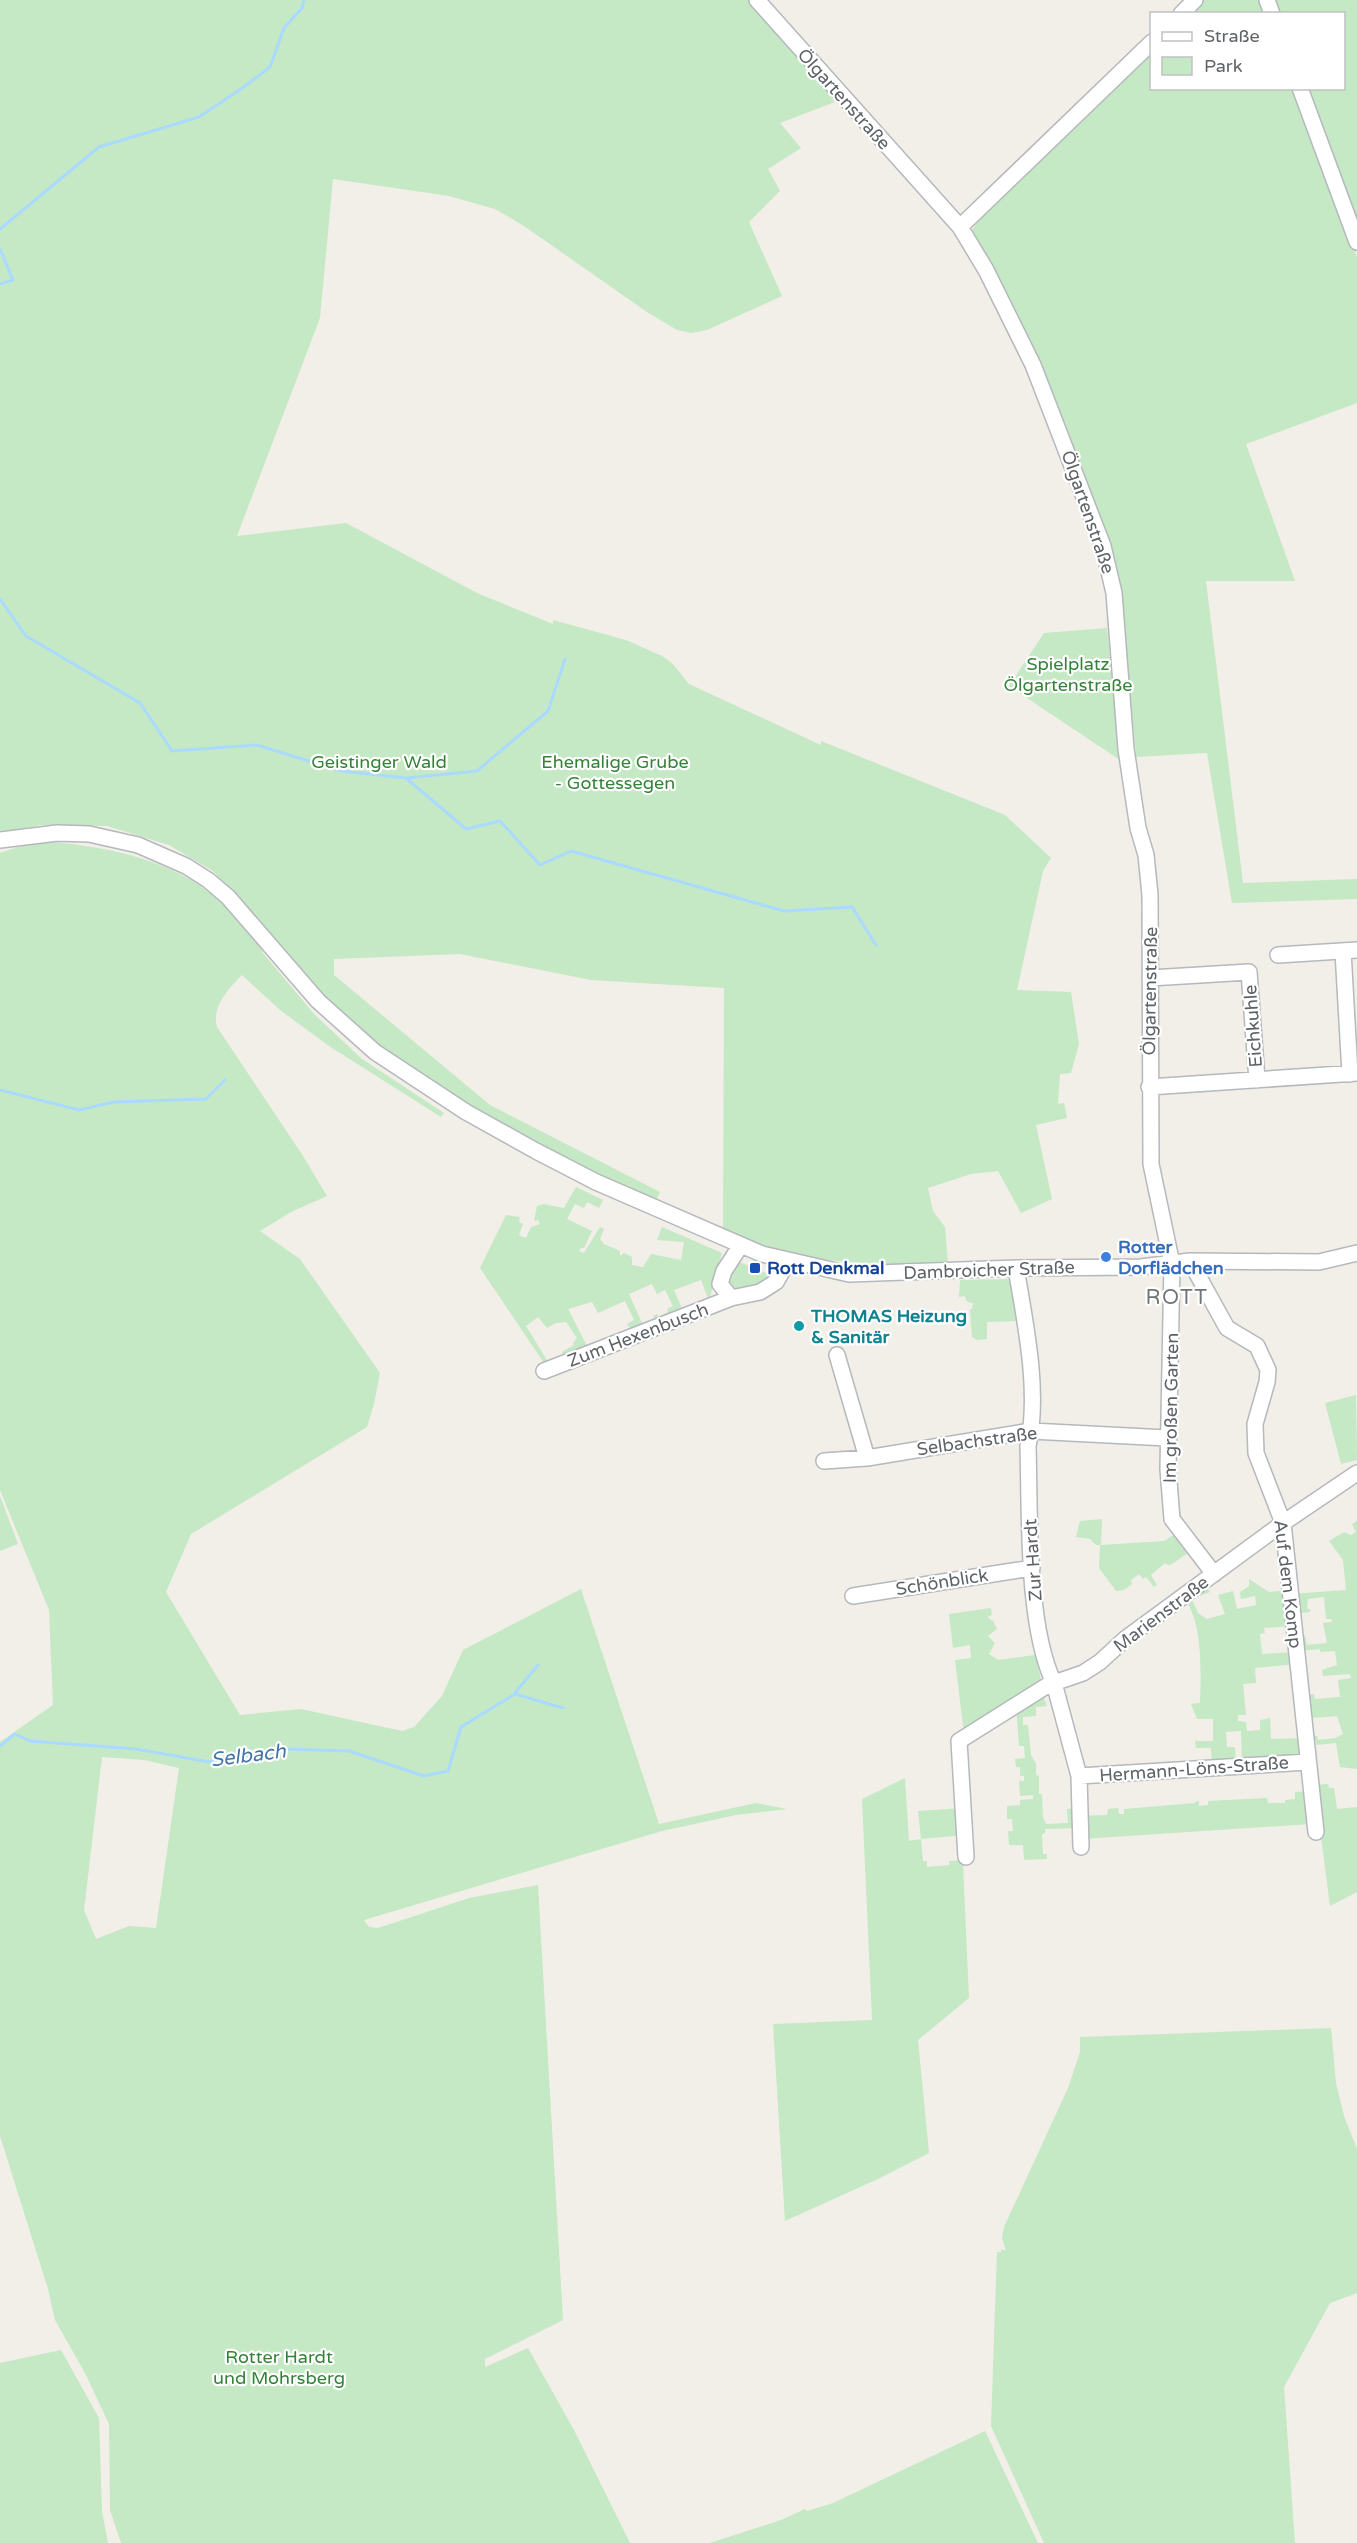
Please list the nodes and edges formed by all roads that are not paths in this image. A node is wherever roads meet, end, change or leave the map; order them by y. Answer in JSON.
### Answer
{"nodes":[{"id":1,"x":757,"y":0,"type":"edge"},
{"id":2,"x":1195,"y":0,"type":"edge"},
{"id":3,"x":1183,"y":12,"type":"edge"},
{"id":4,"x":1150,"y":44,"type":"edge"},
{"id":5,"x":1301,"y":90,"type":"edge"},
{"id":6,"x":960,"y":227,"type":"junction"},
{"id":7,"x":1357,"y":242,"type":"edge"},
{"id":8,"x":0,"y":840,"type":"edge"},
{"id":9,"x":1350,"y":951,"type":"edge"},
{"id":10,"x":1278,"y":955,"type":"dead end"},
{"id":11,"x":1150,"y":978,"type":"junction"},
{"id":12,"x":1354,"y":1074,"type":"edge"},
{"id":13,"x":1257,"y":1080,"type":"junction"},
{"id":14,"x":1149,"y":1087,"type":"junction"},
{"id":15,"x":741,"y":1245,"type":"junction"},
{"id":16,"x":1357,"y":1253,"type":"edge"},
{"id":17,"x":788,"y":1261,"type":"junction"},
{"id":18,"x":1190,"y":1261,"type":"junction"},
{"id":19,"x":1172,"y":1264,"type":"junction"},
{"id":20,"x":1016,"y":1268,"type":"junction"},
{"id":21,"x":731,"y":1298,"type":"junction"},
{"id":22,"x":837,"y":1355,"type":"dead end"},
{"id":23,"x":544,"y":1371,"type":"dead end"},
{"id":24,"x":1031,"y":1431,"type":"junction"},
{"id":25,"x":1167,"y":1438,"type":"junction"},
{"id":26,"x":867,"y":1458,"type":"junction"},
{"id":27,"x":824,"y":1461,"type":"dead end"},
{"id":28,"x":1357,"y":1473,"type":"edge"},
{"id":29,"x":1283,"y":1524,"type":"junction"},
{"id":30,"x":1032,"y":1568,"type":"junction"},
{"id":31,"x":1214,"y":1574,"type":"junction"},
{"id":32,"x":853,"y":1596,"type":"dead end"},
{"id":33,"x":1054,"y":1683,"type":"junction"},
{"id":34,"x":1308,"y":1762,"type":"junction"},
{"id":35,"x":1079,"y":1776,"type":"junction"},
{"id":36,"x":1316,"y":1832,"type":"dead end"},
{"id":37,"x":1081,"y":1847,"type":"dead end"},
{"id":38,"x":966,"y":1857,"type":"dead end"}],
"edges":[{"from":1,"to":6,"type":"street","name":"Ölgartenstraße"},
{"from":2,"to":3,"type":"street"},
{"from":4,"to":6,"type":"street"},
{"from":5,"to":7,"type":"street"},
{"from":6,"to":11,"type":"street","name":"Ölgartenstraße"},
{"from":8,"to":15,"type":"street","name":"Dambroicher Straße"},
{"from":9,"to":10,"type":"street"},
{"from":9,"to":12,"type":"street","name":"Eichkuhle"},
{"from":11,"to":13,"type":"street","name":"Eichkuhle"},
{"from":11,"to":14,"type":"street","name":"Ölgartenstraße"},
{"from":12,"to":13,"type":"street","name":"Eichkuhle"},
{"from":13,"to":14,"type":"street","name":"Eichkuhle"},
{"from":14,"to":19,"type":"street","name":"Ölgartenstraße"},
{"from":15,"to":17,"type":"street","name":"Dambroicher Straße"},
{"from":15,"to":21,"type":"street","name":"Zum Hexenbusch"},
{"from":16,"to":18,"type":"street","name":"Dambroicher Straße"},
{"from":17,"to":20,"type":"street","name":"Dambroicher Straße"},
{"from":17,"to":21,"type":"street","name":"Zum Hexenbusch"},
{"from":18,"to":19,"type":"street","name":"Dambroicher Straße"},
{"from":18,"to":29,"type":"street","name":"Auf dem Komp"},
{"from":19,"to":20,"type":"street","name":"Dambroicher Straße"},
{"from":19,"to":25,"type":"street","name":"Im großen Garten"},
{"from":20,"to":24,"type":"street","name":"Zur Hardt"},
{"from":21,"to":23,"type":"street","name":"Zum Hexenbusch"},
{"from":22,"to":26,"type":"street"},
{"from":24,"to":25,"type":"street","name":"Selbachstraße"},
{"from":24,"to":26,"type":"street","name":"Selbachstraße"},
{"from":24,"to":30,"type":"street","name":"Zur Hardt"},
{"from":25,"to":31,"type":"street","name":"Im großen Garten"},
{"from":26,"to":27,"type":"street","name":"Selbachstraße"},
{"from":28,"to":29,"type":"street","name":"Marienstraße"},
{"from":29,"to":31,"type":"street","name":"Marienstraße"},
{"from":29,"to":34,"type":"street","name":"Auf dem Komp"},
{"from":30,"to":32,"type":"street","name":"Schönblick"},
{"from":30,"to":33,"type":"street","name":"Zur Hardt"},
{"from":31,"to":33,"type":"street","name":"Marienstraße"},
{"from":33,"to":35,"type":"street","name":"Zur Hardt"},
{"from":33,"to":38,"type":"street","name":"Marienstraße"},
{"from":34,"to":35,"type":"street","name":"Hermann-Löns-Straße"},
{"from":34,"to":36,"type":"street","name":"Auf dem Komp"},
{"from":35,"to":37,"type":"street","name":"Zur Hardt"}]}
